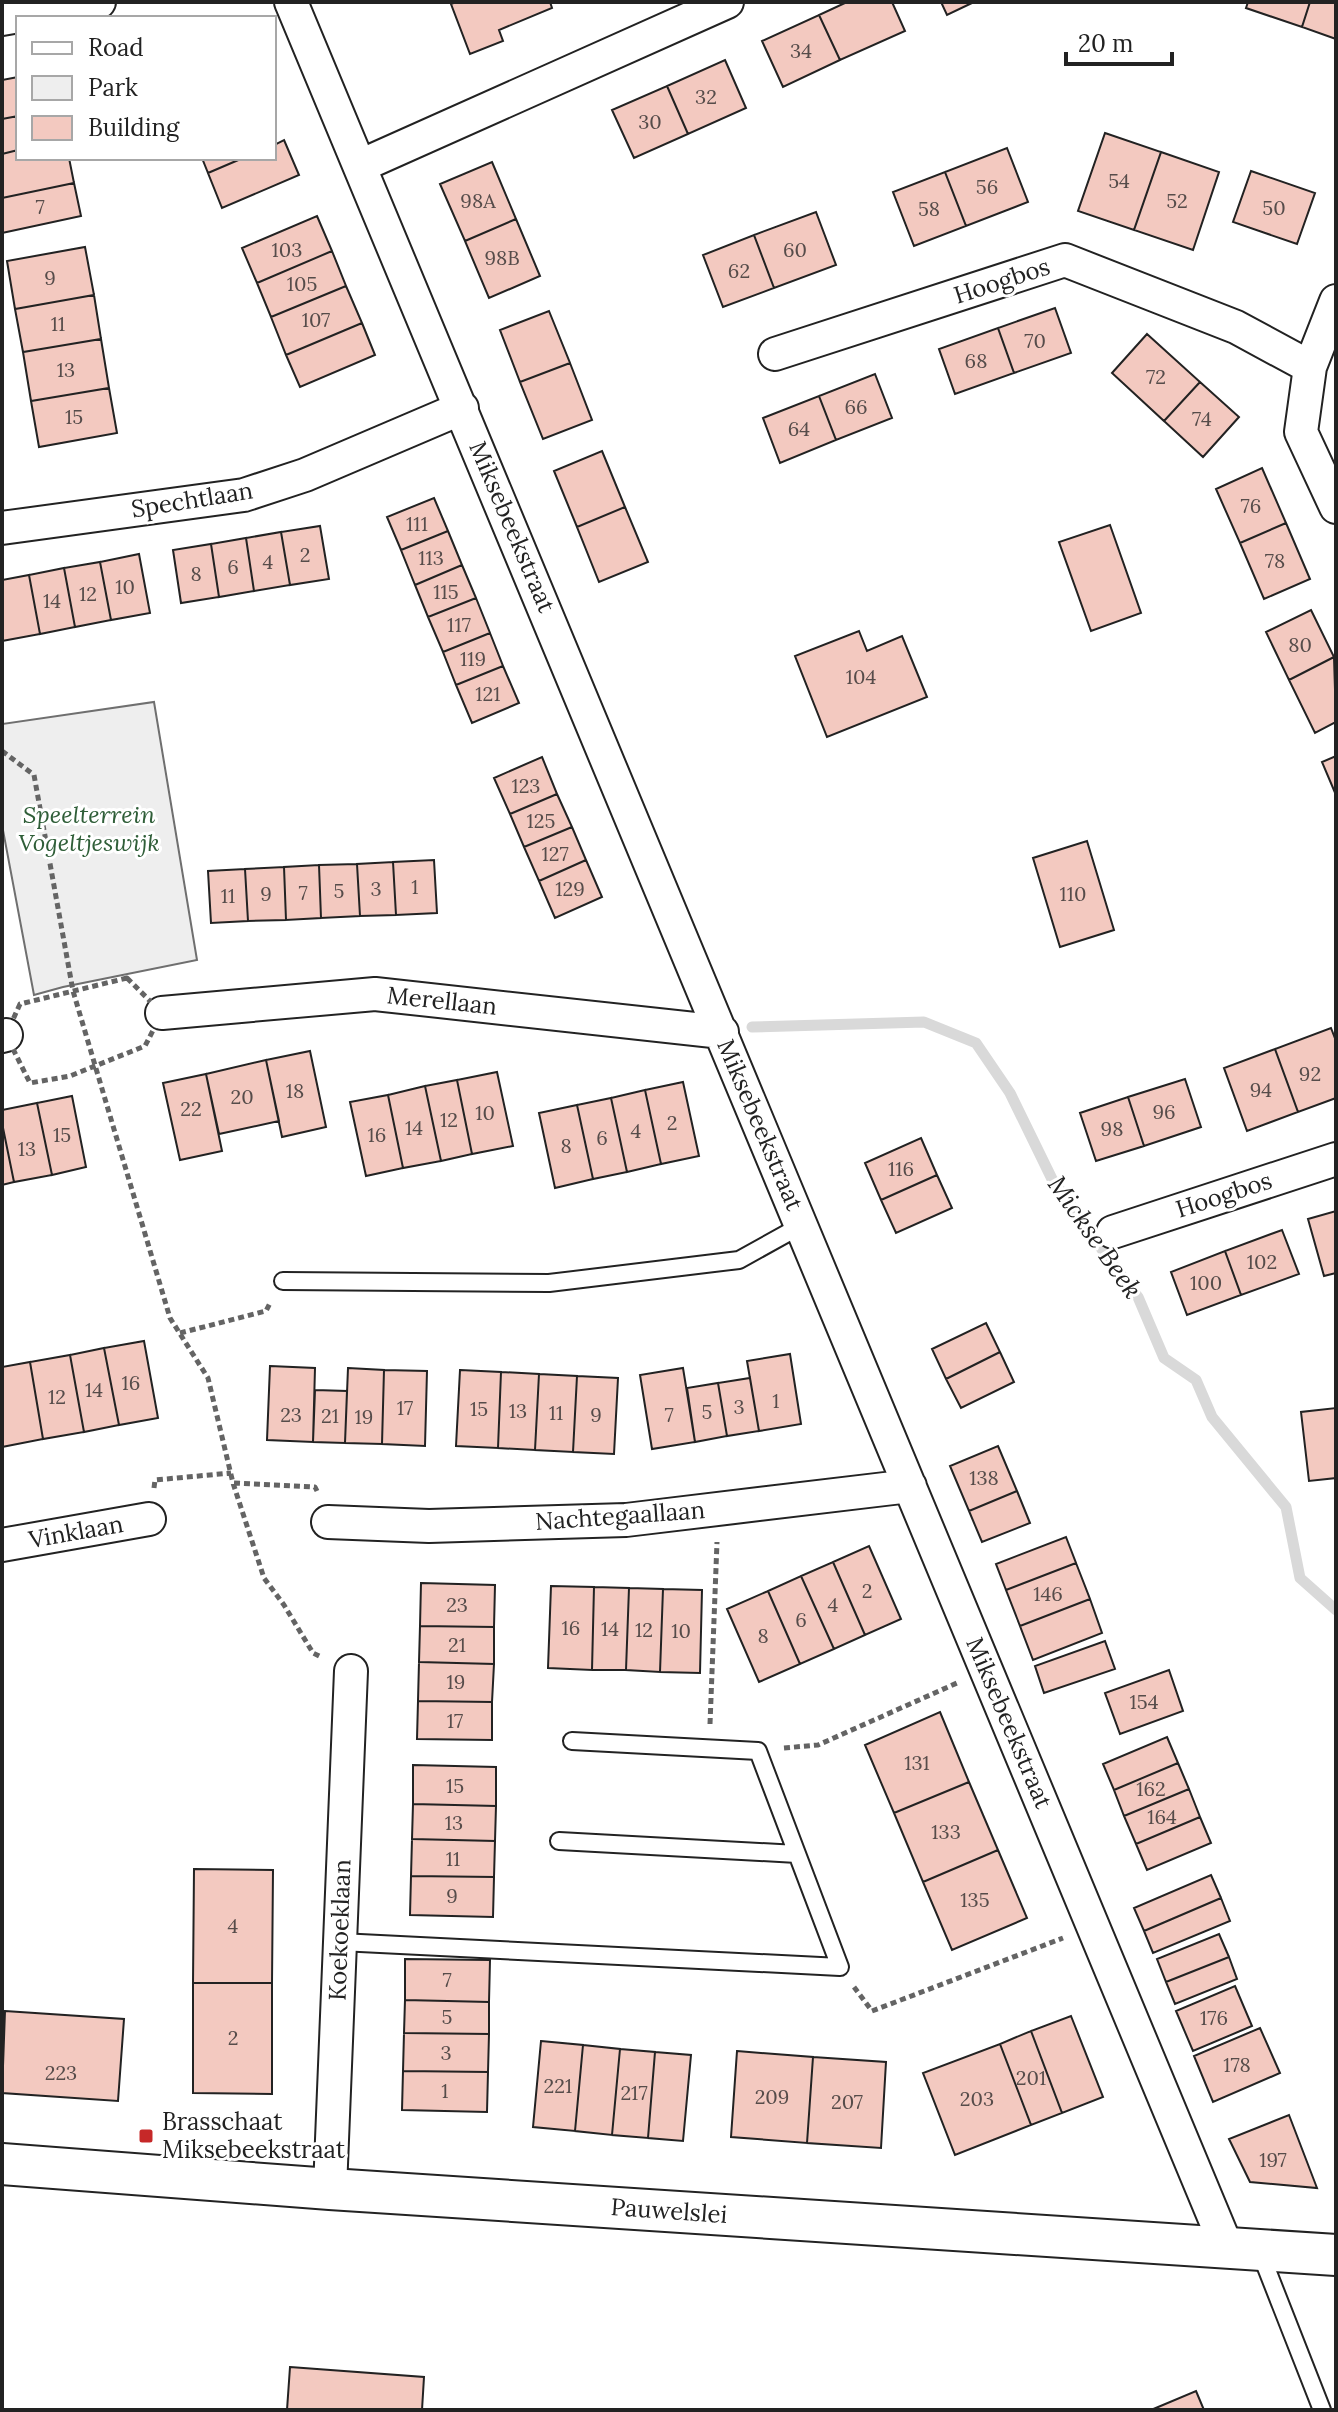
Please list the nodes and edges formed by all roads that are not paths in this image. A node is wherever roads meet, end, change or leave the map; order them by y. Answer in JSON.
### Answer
{"nodes":[{"id":1,"x":99,"y":2,"type":"edge"},
{"id":2,"x":291,"y":2,"type":"edge"},
{"id":3,"x":727,"y":2,"type":"edge"},
{"id":4,"x":19,"y":16,"type":"edge"},
{"id":5,"x":360,"y":166,"type":"junction"},
{"id":6,"x":1336,"y":301,"type":"edge"},
{"id":7,"x":775,"y":354,"type":"dead end"},
{"id":8,"x":1310,"y":367,"type":"junction"},
{"id":9,"x":462,"y":408,"type":"junction"},
{"id":10,"x":1336,"y":507,"type":"edge"},
{"id":11,"x":2,"y":528,"type":"edge"},
{"id":12,"x":162,"y":1013,"type":"road end"},
{"id":13,"x":722,"y":1032,"type":"junction"},
{"id":14,"x":1336,"y":1159,"type":"edge"},
{"id":15,"x":802,"y":1225,"type":"junction"},
{"id":16,"x":1113,"y":1232,"type":"dead end"},
{"id":17,"x":283,"y":1281,"type":"road end"},
{"id":18,"x":910,"y":1486,"type":"junction"},
{"id":19,"x":149,"y":1519,"type":"road end"},
{"id":20,"x":328,"y":1522,"type":"road end"},
{"id":21,"x":2,"y":1545,"type":"edge"},
{"id":22,"x":351,"y":1671,"type":"road end"},
{"id":23,"x":572,"y":1741,"type":"dead end"},
{"id":24,"x":559,"y":1841,"type":"dead end"},
{"id":25,"x":797,"y":1854,"type":"junction"},
{"id":26,"x":340,"y":1942,"type":"junction"},
{"id":27,"x":2,"y":2164,"type":"edge"},
{"id":28,"x":330,"y":2189,"type":"junction"},
{"id":29,"x":1244,"y":2249,"type":"junction"},
{"id":30,"x":1336,"y":2255,"type":"edge"},
{"id":31,"x":1322,"y":2410,"type":"edge"}],
"edges":[{"from":1,"to":4,"type":"street"},
{"from":2,"to":5,"type":"street","name":"Miksebeekstraat"},
{"from":3,"to":5,"type":"street"},
{"from":5,"to":9,"type":"street","name":"Miksebeekstraat"},
{"from":6,"to":8,"type":"street"},
{"from":7,"to":8,"type":"street","name":"Hoogbos"},
{"from":8,"to":10,"type":"street"},
{"from":9,"to":11,"type":"street","name":"Spechtlaan"},
{"from":9,"to":13,"type":"street","name":"Miksebeekstraat"},
{"from":12,"to":13,"type":"street","name":"Merellaan"},
{"from":13,"to":15,"type":"street","name":"Miksebeekstraat"},
{"from":14,"to":16,"type":"street","name":"Hoogbos"},
{"from":15,"to":17,"type":"lane"},
{"from":15,"to":18,"type":"street","name":"Miksebeekstraat"},
{"from":18,"to":20,"type":"street","name":"Nachtegaallaan"},
{"from":18,"to":29,"type":"street","name":"Miksebeekstraat"},
{"from":19,"to":21,"type":"street","name":"Vinklaan"},
{"from":22,"to":26,"type":"street","name":"Koekoeklaan"},
{"from":23,"to":25,"type":"lane"},
{"from":24,"to":25,"type":"lane"},
{"from":25,"to":26,"type":"lane"},
{"from":26,"to":28,"type":"street","name":"Koekoeklaan"},
{"from":27,"to":28,"type":"street","name":"Pauwelslei"},
{"from":28,"to":29,"type":"street","name":"Pauwelslei"},
{"from":29,"to":30,"type":"street","name":"Pauwelslei"},
{"from":29,"to":31,"type":"lane"}]}
